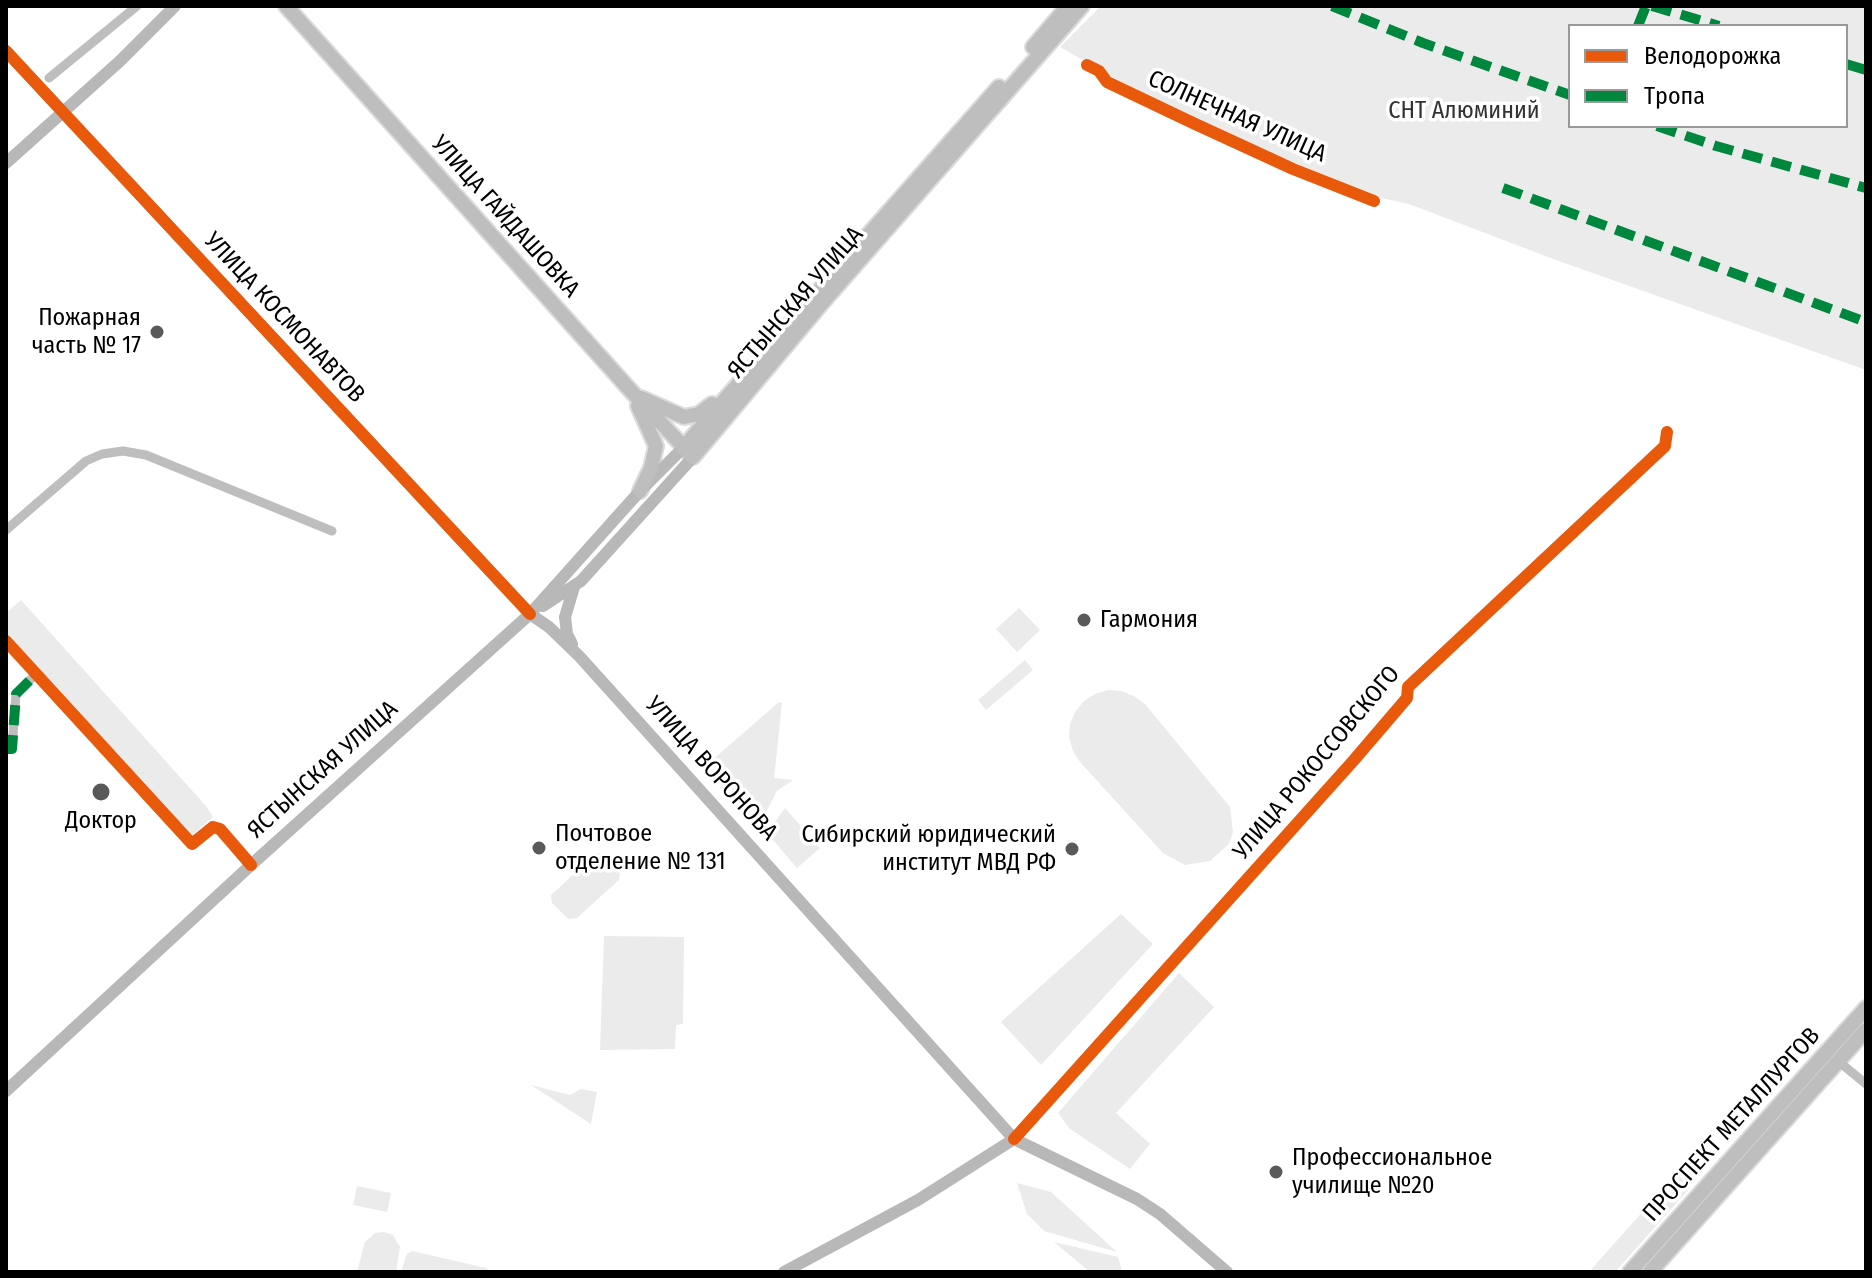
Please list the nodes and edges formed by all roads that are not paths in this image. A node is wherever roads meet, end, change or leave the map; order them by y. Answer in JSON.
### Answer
{"nodes":[{"id":1,"x":137,"y":6,"type":"edge"},
{"id":2,"x":175,"y":6,"type":"edge"},
{"id":3,"x":286,"y":6,"type":"edge"},
{"id":4,"x":1068,"y":6,"type":"edge"},
{"id":5,"x":1082,"y":6,"type":"edge"},
{"id":6,"x":6,"y":51,"type":"edge"},
{"id":7,"x":1087,"y":65,"type":"dead end"},
{"id":8,"x":49,"y":78,"type":"dead end"},
{"id":9,"x":62,"y":112,"type":"junction"},
{"id":10,"x":6,"y":163,"type":"edge"},
{"id":11,"x":1374,"y":201,"type":"dead end"},
{"id":12,"x":742,"y":378,"type":"junction"},
{"id":13,"x":631,"y":391,"type":"junction"},
{"id":14,"x":1667,"y":432,"type":"dead end"},
{"id":15,"x":688,"y":452,"type":"junction"},
{"id":16,"x":640,"y":491,"type":"junction"},
{"id":17,"x":6,"y":530,"type":"edge"},
{"id":18,"x":332,"y":531,"type":"dead end"},
{"id":19,"x":574,"y":587,"type":"junction"},
{"id":20,"x":530,"y":614,"type":"junction"},
{"id":21,"x":6,"y":641,"type":"edge"},
{"id":22,"x":580,"y":657,"type":"junction"},
{"id":23,"x":36,"y":674,"type":"junction"},
{"id":24,"x":6,"y":749,"type":"edge"},
{"id":25,"x":251,"y":865,"type":"junction"},
{"id":26,"x":1866,"y":1008,"type":"edge"},
{"id":27,"x":1858,"y":1038,"type":"edge"},
{"id":28,"x":1833,"y":1056,"type":"junction"},
{"id":29,"x":1866,"y":1084,"type":"edge"},
{"id":30,"x":6,"y":1091,"type":"edge"},
{"id":31,"x":1014,"y":1139,"type":"junction"},
{"id":32,"x":784,"y":1272,"type":"edge"},
{"id":33,"x":1227,"y":1272,"type":"edge"},
{"id":34,"x":1630,"y":1272,"type":"edge"},
{"id":35,"x":1650,"y":1272,"type":"edge"}],
"edges":[{"from":1,"to":8,"type":"street"},
{"from":2,"to":9,"type":"main road"},
{"from":3,"to":13,"type":"main road","name":"УЛИЦА ГАЙДАШОВКА"},
{"from":4,"to":12,"type":"main road","name":"ЯСТЫНСКАЯ УЛИЦА"},
{"from":5,"to":15,"type":"main road","name":"ЯСТЫНСКАЯ УЛИЦА"},
{"from":6,"to":9,"type":"main road","name":"УЛИЦА КОСМОНАВТОВ"},
{"from":7,"to":11,"type":"street","name":"СОЛНЕЧНАЯ УЛИЦА"},
{"from":9,"to":10,"type":"main road"},
{"from":9,"to":20,"type":"main road","name":"УЛИЦА КОСМОНАВТОВ"},
{"from":12,"to":13,"type":"main road"},
{"from":12,"to":15,"type":"main road","name":"ЯСТЫНСКАЯ УЛИЦА"},
{"from":13,"to":15,"type":"main road","name":"УЛИЦА ГАЙДАШОВКА"},
{"from":13,"to":16,"type":"main road"},
{"from":14,"to":31,"type":"street","name":"УЛИЦА РОКОССОВСКОГО"},
{"from":15,"to":16,"type":"main road","name":"ЯСТЫНСКАЯ УЛИЦА"},
{"from":15,"to":19,"type":"main road","name":"ЯСТЫНСКАЯ УЛИЦА"},
{"from":16,"to":20,"type":"main road","name":"ЯСТЫНСКАЯ УЛИЦА"},
{"from":17,"to":18,"type":"street"},
{"from":19,"to":20,"type":"main road","name":"ЯСТЫНСКАЯ УЛИЦА"},
{"from":19,"to":22,"type":"main road"},
{"from":20,"to":22,"type":"main road","name":"УЛИЦА ВОРОНОВА"},
{"from":20,"to":25,"type":"main road","name":"ЯСТЫНСКАЯ УЛИЦА"},
{"from":21,"to":23,"type":"street"},
{"from":22,"to":31,"type":"main road","name":"УЛИЦА ВОРОНОВА"},
{"from":23,"to":24,"type":"street"},
{"from":23,"to":25,"type":"street"},
{"from":25,"to":30,"type":"main road","name":"ЯСТЫНСКАЯ УЛИЦА"},
{"from":26,"to":27,"type":"main road","name":"ПРОСПЕКТ МЕТАЛЛУРГОВ"},
{"from":27,"to":28,"type":"main road","name":"ПРОСПЕКТ МЕТАЛЛУРГОВ"},
{"from":28,"to":29,"type":"street"},
{"from":28,"to":34,"type":"main road","name":"ПРОСПЕКТ МЕТАЛЛУРГОВ"},
{"from":28,"to":35,"type":"main road","name":"ПРОСПЕКТ МЕТАЛЛУРГОВ"},
{"from":31,"to":32,"type":"main road"},
{"from":31,"to":33,"type":"main road","name":"УЛИЦА ВОРОНОВА"}]}
